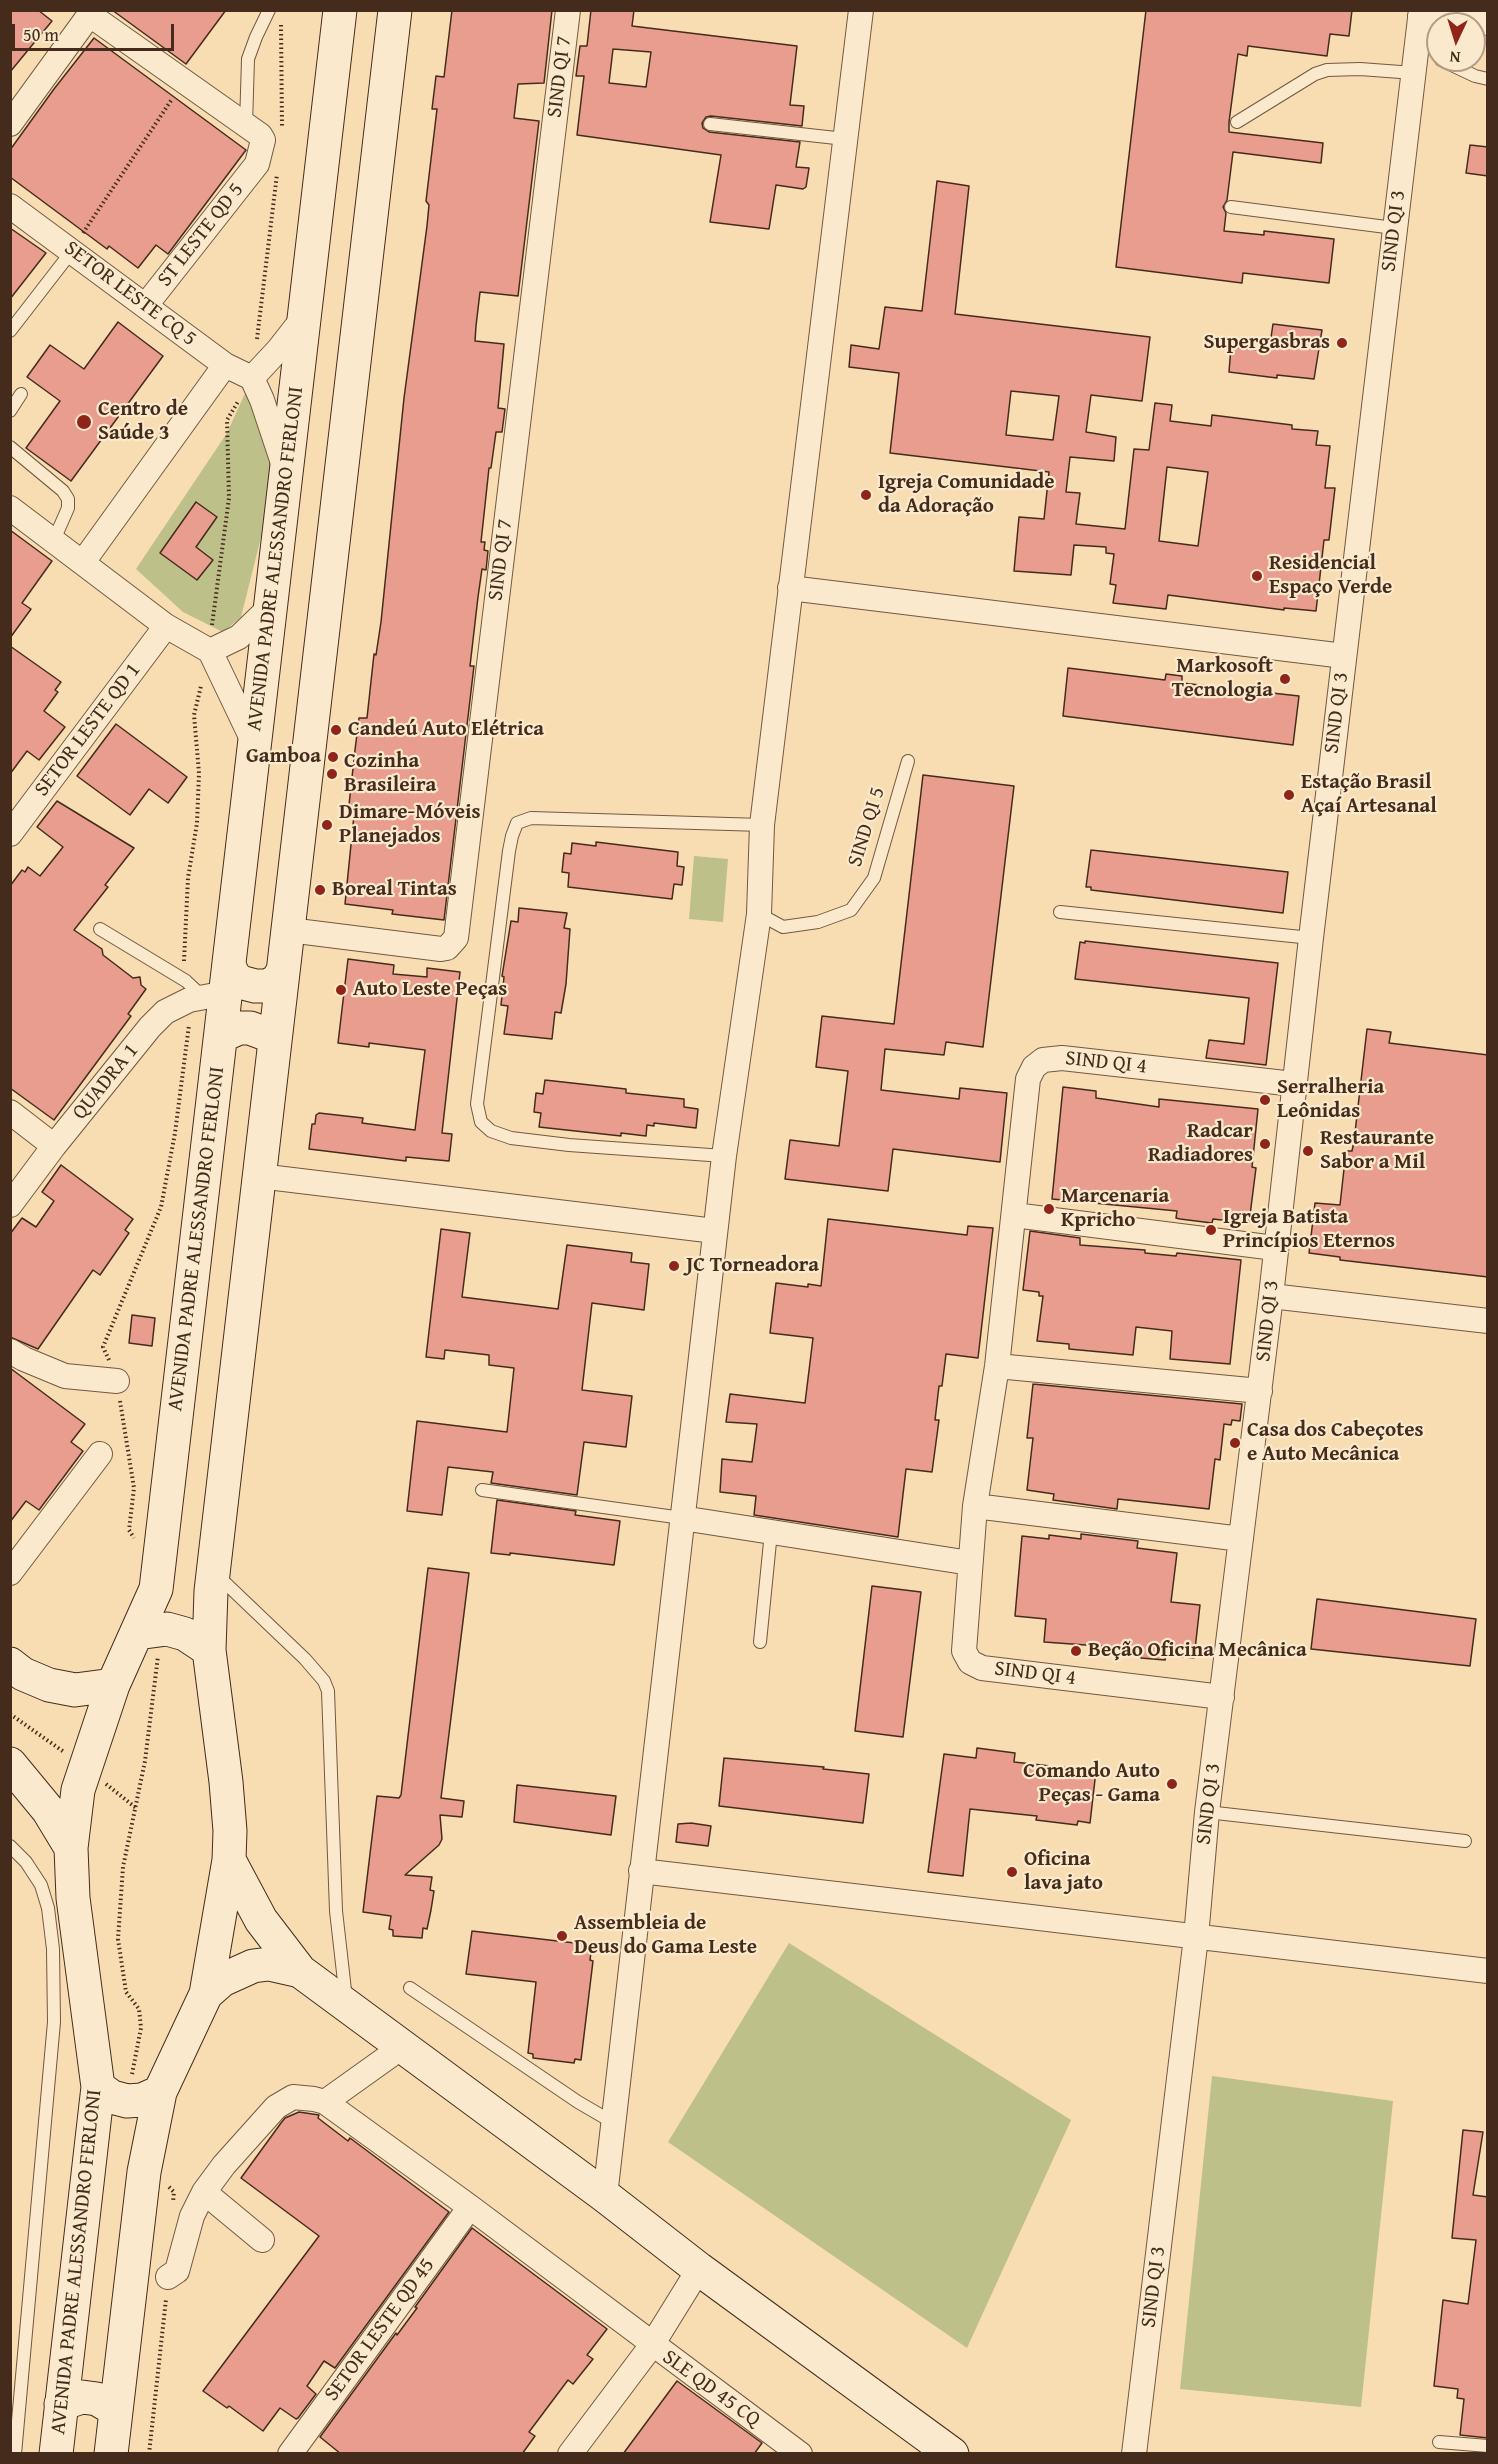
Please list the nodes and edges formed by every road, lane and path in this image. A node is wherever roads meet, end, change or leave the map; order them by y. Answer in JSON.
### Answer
{"nodes":[{"id":1,"x":269,"y":10,"type":"edge"},
{"id":2,"x":340,"y":10,"type":"edge"},
{"id":3,"x":395,"y":10,"type":"edge"},
{"id":4,"x":568,"y":10,"type":"edge"},
{"id":5,"x":861,"y":10,"type":"edge"},
{"id":6,"x":91,"y":13,"type":"edge"},
{"id":7,"x":1421,"y":13,"type":"edge"},
{"id":8,"x":1488,"y":23,"type":"edge"},
{"id":9,"x":1426,"y":54,"type":"edge"},
{"id":10,"x":1426,"y":62,"type":"edge"},
{"id":11,"x":1426,"y":67,"type":"edge"},
{"id":12,"x":1461,"y":72,"type":"edge"},
{"id":13,"x":1488,"y":78,"type":"edge"},
{"id":14,"x":184,"y":81,"type":"junction"},
{"id":15,"x":1238,"y":122,"type":"dead end"},
{"id":16,"x":10,"y":124,"type":"edge"},
{"id":17,"x":710,"y":124,"type":"dead end"},
{"id":18,"x":246,"y":125,"type":"junction"},
{"id":19,"x":845,"y":139,"type":"junction"},
{"id":20,"x":10,"y":206,"type":"edge"},
{"id":21,"x":1231,"y":207,"type":"dead end"},
{"id":22,"x":1395,"y":228,"type":"junction"},
{"id":23,"x":72,"y":251,"type":"junction"},
{"id":24,"x":146,"y":305,"type":"junction"},
{"id":25,"x":304,"y":317,"type":"junction"},
{"id":26,"x":10,"y":331,"type":"edge"},
{"id":27,"x":225,"y":365,"type":"junction"},
{"id":28,"x":252,"y":378,"type":"junction"},
{"id":29,"x":21,"y":394,"type":"dead end"},
{"id":30,"x":10,"y":411,"type":"edge"},
{"id":31,"x":10,"y":447,"type":"edge"},
{"id":32,"x":286,"y":471,"type":"junction"},
{"id":33,"x":10,"y":508,"type":"edge"},
{"id":34,"x":54,"y":540,"type":"junction"},
{"id":35,"x":82,"y":562,"type":"junction"},
{"id":36,"x":790,"y":588,"type":"junction"},
{"id":37,"x":270,"y":607,"type":"junction"},
{"id":38,"x":166,"y":626,"type":"junction"},
{"id":39,"x":210,"y":651,"type":"junction"},
{"id":40,"x":1344,"y":656,"type":"junction"},
{"id":41,"x":254,"y":743,"type":"junction"},
{"id":42,"x":908,"y":761,"type":"dead end"},
{"id":43,"x":762,"y":825,"type":"junction"},
{"id":44,"x":10,"y":834,"type":"edge"},
{"id":45,"x":1060,"y":912,"type":"dead end"},
{"id":46,"x":759,"y":914,"type":"junction"},
{"id":47,"x":100,"y":929,"type":"dead end"},
{"id":48,"x":289,"y":930,"type":"junction"},
{"id":49,"x":1311,"y":938,"type":"junction"},
{"id":50,"x":284,"y":971,"type":"junction"},
{"id":51,"x":219,"y":985,"type":"junction"},
{"id":52,"x":221,"y":1036,"type":"junction"},
{"id":53,"x":275,"y":1041,"type":"junction"},
{"id":54,"x":1294,"y":1084,"type":"junction"},
{"id":55,"x":10,"y":1112,"type":"edge"},
{"id":56,"x":54,"y":1146,"type":"junction"},
{"id":57,"x":724,"y":1155,"type":"junction"},
{"id":58,"x":259,"y":1176,"type":"junction"},
{"id":59,"x":10,"y":1205,"type":"edge"},
{"id":60,"x":1014,"y":1215,"type":"junction"},
{"id":61,"x":715,"y":1231,"type":"junction"},
{"id":62,"x":1275,"y":1248,"type":"junction"},
{"id":63,"x":1271,"y":1296,"type":"junction"},
{"id":64,"x":1488,"y":1321,"type":"edge"},
{"id":65,"x":10,"y":1351,"type":"edge"},
{"id":66,"x":997,"y":1366,"type":"junction"},
{"id":67,"x":117,"y":1381,"type":"dead end"},
{"id":68,"x":1260,"y":1391,"type":"junction"},
{"id":69,"x":100,"y":1454,"type":"dead end"},
{"id":70,"x":482,"y":1490,"type":"dead end"},
{"id":71,"x":975,"y":1506,"type":"junction"},
{"id":72,"x":682,"y":1518,"type":"junction"},
{"id":73,"x":771,"y":1532,"type":"junction"},
{"id":74,"x":1240,"y":1539,"type":"junction"},
{"id":75,"x":970,"y":1563,"type":"junction"},
{"id":76,"x":213,"y":1571,"type":"junction"},
{"id":77,"x":10,"y":1574,"type":"edge"},
{"id":78,"x":138,"y":1633,"type":"junction"},
{"id":79,"x":760,"y":1642,"type":"dead end"},
{"id":80,"x":209,"y":1650,"type":"junction"},
{"id":81,"x":10,"y":1664,"type":"edge"},
{"id":82,"x":113,"y":1685,"type":"junction"},
{"id":83,"x":1222,"y":1697,"type":"junction"},
{"id":84,"x":10,"y":1764,"type":"edge"},
{"id":85,"x":1207,"y":1812,"type":"junction"},
{"id":86,"x":1465,"y":1841,"type":"dead end"},
{"id":87,"x":10,"y":1846,"type":"edge"},
{"id":88,"x":71,"y":1848,"type":"junction"},
{"id":89,"x":229,"y":1860,"type":"junction"},
{"id":90,"x":641,"y":1871,"type":"junction"},
{"id":91,"x":1196,"y":1937,"type":"junction"},
{"id":92,"x":300,"y":1971,"type":"junction"},
{"id":93,"x":1488,"y":1971,"type":"edge"},
{"id":94,"x":410,"y":1988,"type":"dead end"},
{"id":95,"x":206,"y":1994,"type":"junction"},
{"id":96,"x":346,"y":2006,"type":"junction"},
{"id":97,"x":402,"y":2047,"type":"junction"},
{"id":98,"x":98,"y":2087,"type":"junction"},
{"id":99,"x":160,"y":2092,"type":"junction"},
{"id":100,"x":325,"y":2102,"type":"junction"},
{"id":101,"x":614,"y":2123,"type":"junction"},
{"id":102,"x":204,"y":2192,"type":"junction"},
{"id":103,"x":605,"y":2196,"type":"junction"},
{"id":104,"x":470,"y":2207,"type":"junction"},
{"id":105,"x":262,"y":2240,"type":"dead end"},
{"id":106,"x":699,"y":2269,"type":"junction"},
{"id":107,"x":168,"y":2277,"type":"dead end"},
{"id":108,"x":652,"y":2345,"type":"junction"},
{"id":109,"x":62,"y":2404,"type":"junction"},
{"id":110,"x":116,"y":2410,"type":"junction"},
{"id":111,"x":1440,"y":2442,"type":"dead end"},
{"id":112,"x":1488,"y":2446,"type":"edge"},
{"id":113,"x":15,"y":2454,"type":"edge"},
{"id":114,"x":56,"y":2454,"type":"edge"},
{"id":115,"x":111,"y":2454,"type":"edge"},
{"id":116,"x":290,"y":2454,"type":"edge"},
{"id":117,"x":570,"y":2454,"type":"edge"},
{"id":118,"x":800,"y":2454,"type":"edge"},
{"id":119,"x":952,"y":2454,"type":"edge"},
{"id":120,"x":1134,"y":2454,"type":"edge"}],
"edges":[{"from":1,"to":18,"type":"lane"},
{"from":2,"to":25,"type":"main road","name":"AVENIDA PADRE ALESSANDRO FERLONI"},
{"from":3,"to":48,"type":"main road"},
{"from":4,"to":48,"type":"street","name":"SIND QI 7"},
{"from":5,"to":19,"type":"street"},
{"from":6,"to":14,"type":"street"},
{"from":6,"to":16,"type":"street"},
{"from":7,"to":8,"type":"street"},
{"from":7,"to":9,"type":"street","name":"SIND QI 3"},
{"from":10,"to":15,"type":"lane"},
{"from":11,"to":22,"type":"street","name":"SIND QI 3"},
{"from":12,"to":13,"type":"lane"},
{"from":14,"to":18,"type":"street"},
{"from":14,"to":23,"type":"path"},
{"from":17,"to":19,"type":"lane"},
{"from":18,"to":24,"type":"street","name":"ST LESTE QD 5"},
{"from":19,"to":36,"type":"street"},
{"from":20,"to":23,"type":"street","name":"SETOR LESTE CQ 5"},
{"from":21,"to":22,"type":"lane"},
{"from":22,"to":40,"type":"street","name":"SIND QI 3"},
{"from":23,"to":24,"type":"street","name":"SETOR LESTE CQ 5"},
{"from":23,"to":26,"type":"lane"},
{"from":24,"to":27,"type":"street","name":"SETOR LESTE CQ 5"},
{"from":25,"to":28,"type":"street"},
{"from":25,"to":32,"type":"main road","name":"AVENIDA PADRE ALESSANDRO FERLONI"},
{"from":27,"to":28,"type":"street","name":"SETOR LESTE CQ 5"},
{"from":27,"to":35,"type":"street"},
{"from":28,"to":32,"type":"street"},
{"from":29,"to":30,"type":"lane"},
{"from":31,"to":34,"type":"lane"},
{"from":32,"to":37,"type":"main road","name":"AVENIDA PADRE ALESSANDRO FERLONI"},
{"from":33,"to":34,"type":"street"},
{"from":34,"to":35,"type":"street"},
{"from":35,"to":38,"type":"street"},
{"from":36,"to":40,"type":"street"},
{"from":36,"to":43,"type":"street"},
{"from":37,"to":39,"type":"street"},
{"from":37,"to":41,"type":"main road","name":"AVENIDA PADRE ALESSANDRO FERLONI"},
{"from":38,"to":39,"type":"street"},
{"from":38,"to":44,"type":"street","name":"SETOR LESTE QD 1"},
{"from":39,"to":41,"type":"street"},
{"from":40,"to":49,"type":"street","name":"SIND QI 3"},
{"from":41,"to":51,"type":"main road","name":"AVENIDA PADRE ALESSANDRO FERLONI"},
{"from":42,"to":46,"type":"lane","name":"SIND QI 5"},
{"from":43,"to":46,"type":"street"},
{"from":43,"to":57,"type":"lane"},
{"from":45,"to":49,"type":"lane"},
{"from":46,"to":57,"type":"street"},
{"from":47,"to":51,"type":"lane"},
{"from":48,"to":50,"type":"main road"},
{"from":49,"to":54,"type":"street","name":"SIND QI 3"},
{"from":50,"to":51,"type":"main road"},
{"from":50,"to":53,"type":"main road"},
{"from":51,"to":52,"type":"main road","name":"AVENIDA PADRE ALESSANDRO FERLONI"},
{"from":51,"to":56,"type":"street","name":"QUADRA 1"},
{"from":52,"to":53,"type":"main road"},
{"from":52,"to":78,"type":"main road","name":"AVENIDA PADRE ALESSANDRO FERLONI"},
{"from":53,"to":58,"type":"main road"},
{"from":54,"to":60,"type":"street","name":"SIND QI 4"},
{"from":54,"to":62,"type":"street","name":"SIND QI 3"},
{"from":55,"to":56,"type":"street"},
{"from":56,"to":59,"type":"street","name":"QUADRA 1"},
{"from":57,"to":61,"type":"street"},
{"from":58,"to":61,"type":"street"},
{"from":58,"to":76,"type":"main road"},
{"from":60,"to":62,"type":"street"},
{"from":60,"to":66,"type":"street","name":"SIND QI 4"},
{"from":61,"to":72,"type":"street"},
{"from":62,"to":63,"type":"street","name":"SIND QI 3"},
{"from":63,"to":64,"type":"street"},
{"from":63,"to":68,"type":"street","name":"SIND QI 3"},
{"from":65,"to":67,"type":"street"},
{"from":66,"to":68,"type":"street"},
{"from":66,"to":71,"type":"street","name":"SIND QI 4"},
{"from":68,"to":74,"type":"street","name":"SIND QI 3"},
{"from":69,"to":77,"type":"street"},
{"from":70,"to":72,"type":"lane"},
{"from":71,"to":74,"type":"street"},
{"from":71,"to":75,"type":"street","name":"SIND QI 4"},
{"from":72,"to":73,"type":"street"},
{"from":72,"to":90,"type":"street"},
{"from":73,"to":75,"type":"street"},
{"from":73,"to":79,"type":"lane"},
{"from":74,"to":83,"type":"street","name":"SIND QI 3"},
{"from":75,"to":83,"type":"street","name":"SIND QI 4"},
{"from":76,"to":80,"type":"main road"},
{"from":76,"to":96,"type":"lane"},
{"from":78,"to":80,"type":"main road"},
{"from":78,"to":82,"type":"main road","name":"AVENIDA PADRE ALESSANDRO FERLONI"},
{"from":80,"to":89,"type":"main road"},
{"from":81,"to":82,"type":"main road"},
{"from":82,"to":88,"type":"main road","name":"AVENIDA PADRE ALESSANDRO FERLONI"},
{"from":83,"to":85,"type":"street","name":"SIND QI 3"},
{"from":84,"to":88,"type":"main road"},
{"from":85,"to":86,"type":"lane"},
{"from":85,"to":91,"type":"street","name":"SIND QI 3"},
{"from":87,"to":113,"type":"lane"},
{"from":88,"to":98,"type":"main road","name":"AVENIDA PADRE ALESSANDRO FERLONI"},
{"from":89,"to":92,"type":"main road"},
{"from":89,"to":95,"type":"main road"},
{"from":90,"to":91,"type":"street"},
{"from":90,"to":101,"type":"street"},
{"from":91,"to":93,"type":"street"},
{"from":91,"to":120,"type":"street","name":"SIND QI 3"},
{"from":92,"to":95,"type":"main road"},
{"from":92,"to":96,"type":"main road"},
{"from":94,"to":101,"type":"lane"},
{"from":95,"to":99,"type":"main road"},
{"from":96,"to":97,"type":"main road"},
{"from":97,"to":100,"type":"street"},
{"from":97,"to":103,"type":"main road"},
{"from":98,"to":99,"type":"main road"},
{"from":98,"to":109,"type":"main road","name":"AVENIDA PADRE ALESSANDRO FERLONI"},
{"from":99,"to":110,"type":"main road"},
{"from":100,"to":102,"type":"street"},
{"from":100,"to":104,"type":"street"},
{"from":101,"to":103,"type":"street"},
{"from":102,"to":105,"type":"street"},
{"from":102,"to":107,"type":"street"},
{"from":103,"to":106,"type":"main road"},
{"from":104,"to":108,"type":"street"},
{"from":104,"to":116,"type":"street","name":"SETOR LESTE QD 45"},
{"from":106,"to":108,"type":"street"},
{"from":106,"to":119,"type":"main road"},
{"from":108,"to":117,"type":"street"},
{"from":108,"to":118,"type":"street","name":"SLE QD 45 CQ"},
{"from":109,"to":110,"type":"main road"},
{"from":109,"to":114,"type":"main road","name":"AVENIDA PADRE ALESSANDRO FERLONI"},
{"from":110,"to":115,"type":"main road"},
{"from":111,"to":112,"type":"lane"}]}
